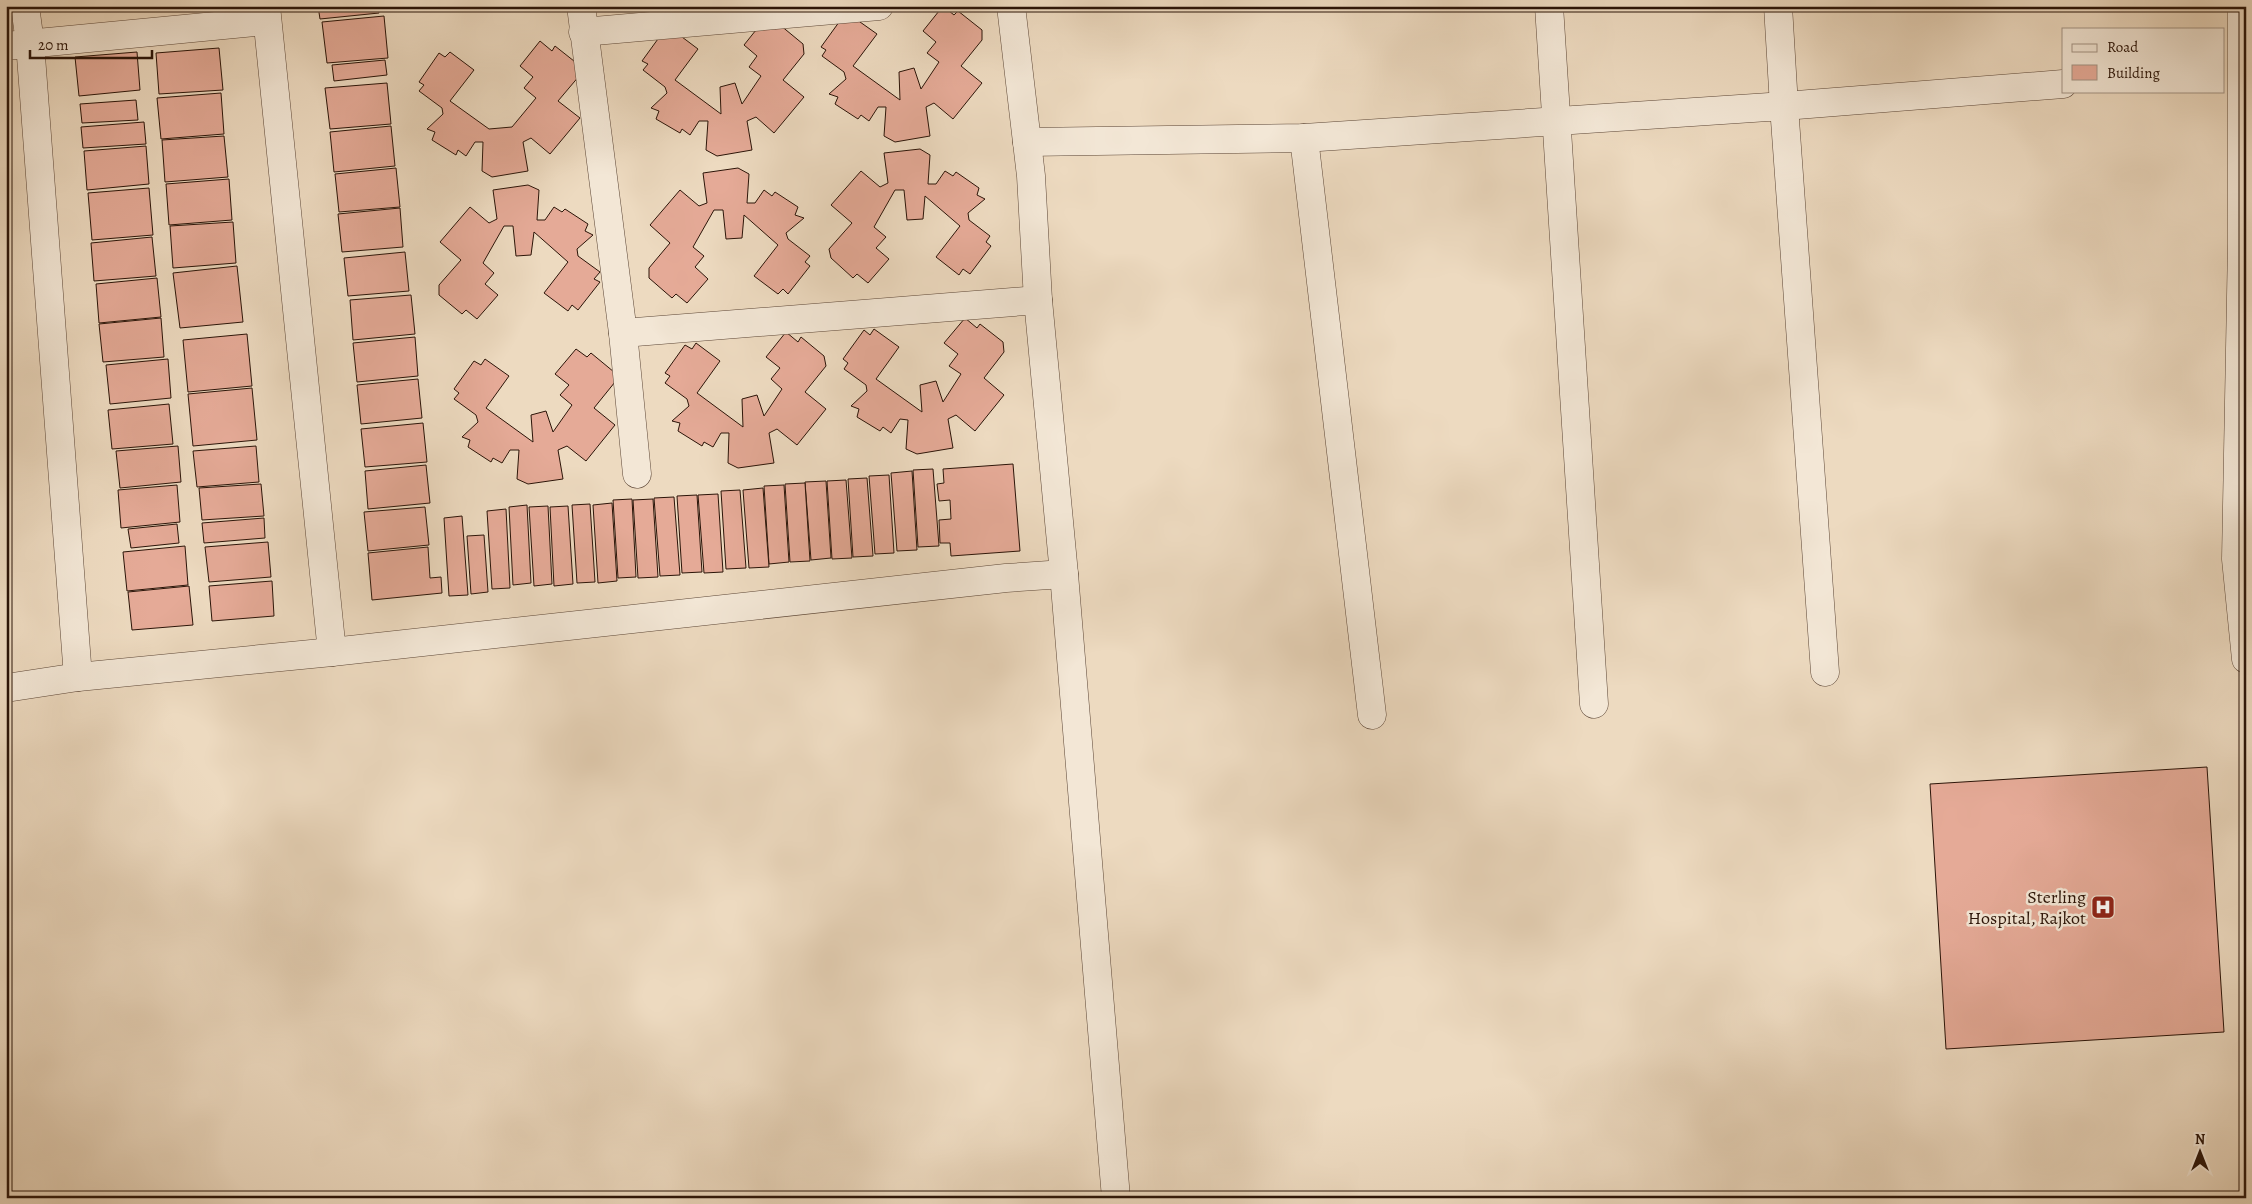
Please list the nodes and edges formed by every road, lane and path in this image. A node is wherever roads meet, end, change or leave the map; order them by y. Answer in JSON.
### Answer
{"nodes":[{"id":1,"x":25,"y":6,"type":"edge"},
{"id":2,"x":879,"y":6,"type":"edge"},
{"id":3,"x":1011,"y":6,"type":"edge"},
{"id":4,"x":1548,"y":6,"type":"edge"},
{"id":5,"x":1778,"y":6,"type":"edge"},
{"id":6,"x":2242,"y":6,"type":"edge"},
{"id":7,"x":267,"y":14,"type":"edge"},
{"id":8,"x":582,"y":19,"type":"edge"},
{"id":9,"x":18,"y":44,"type":"edge"},
{"id":10,"x":2233,"y":70,"type":"edge"},
{"id":11,"x":2062,"y":84,"type":"edge"},
{"id":12,"x":1784,"y":106,"type":"junction"},
{"id":13,"x":1558,"y":120,"type":"junction"},
{"id":14,"x":1304,"y":138,"type":"junction"},
{"id":15,"x":1027,"y":142,"type":"junction"},
{"id":16,"x":1038,"y":300,"type":"junction"},
{"id":17,"x":623,"y":333,"type":"junction"},
{"id":18,"x":637,"y":474,"type":"dead end"},
{"id":19,"x":1064,"y":574,"type":"junction"},
{"id":20,"x":332,"y":652,"type":"junction"},
{"id":21,"x":2246,"y":658,"type":"edge"},
{"id":22,"x":1825,"y":672,"type":"dead end"},
{"id":23,"x":78,"y":677,"type":"junction"},
{"id":24,"x":6,"y":688,"type":"edge"},
{"id":25,"x":1594,"y":704,"type":"dead end"},
{"id":26,"x":1372,"y":715,"type":"dead end"},
{"id":27,"x":1116,"y":1198,"type":"edge"}],
"edges":[{"from":1,"to":9,"type":"street"},
{"from":2,"to":8,"type":"street"},
{"from":3,"to":15,"type":"street"},
{"from":4,"to":13,"type":"street"},
{"from":5,"to":12,"type":"street"},
{"from":6,"to":10,"type":"street"},
{"from":7,"to":9,"type":"street"},
{"from":7,"to":20,"type":"street"},
{"from":8,"to":17,"type":"street"},
{"from":9,"to":23,"type":"street"},
{"from":10,"to":21,"type":"street"},
{"from":11,"to":12,"type":"street"},
{"from":12,"to":13,"type":"street"},
{"from":12,"to":22,"type":"street"},
{"from":13,"to":14,"type":"street"},
{"from":13,"to":25,"type":"street"},
{"from":14,"to":15,"type":"street"},
{"from":14,"to":26,"type":"street"},
{"from":15,"to":16,"type":"street"},
{"from":16,"to":17,"type":"street"},
{"from":16,"to":19,"type":"street"},
{"from":17,"to":18,"type":"street"},
{"from":19,"to":20,"type":"street"},
{"from":19,"to":27,"type":"street"},
{"from":20,"to":23,"type":"street"},
{"from":23,"to":24,"type":"street"}]}
